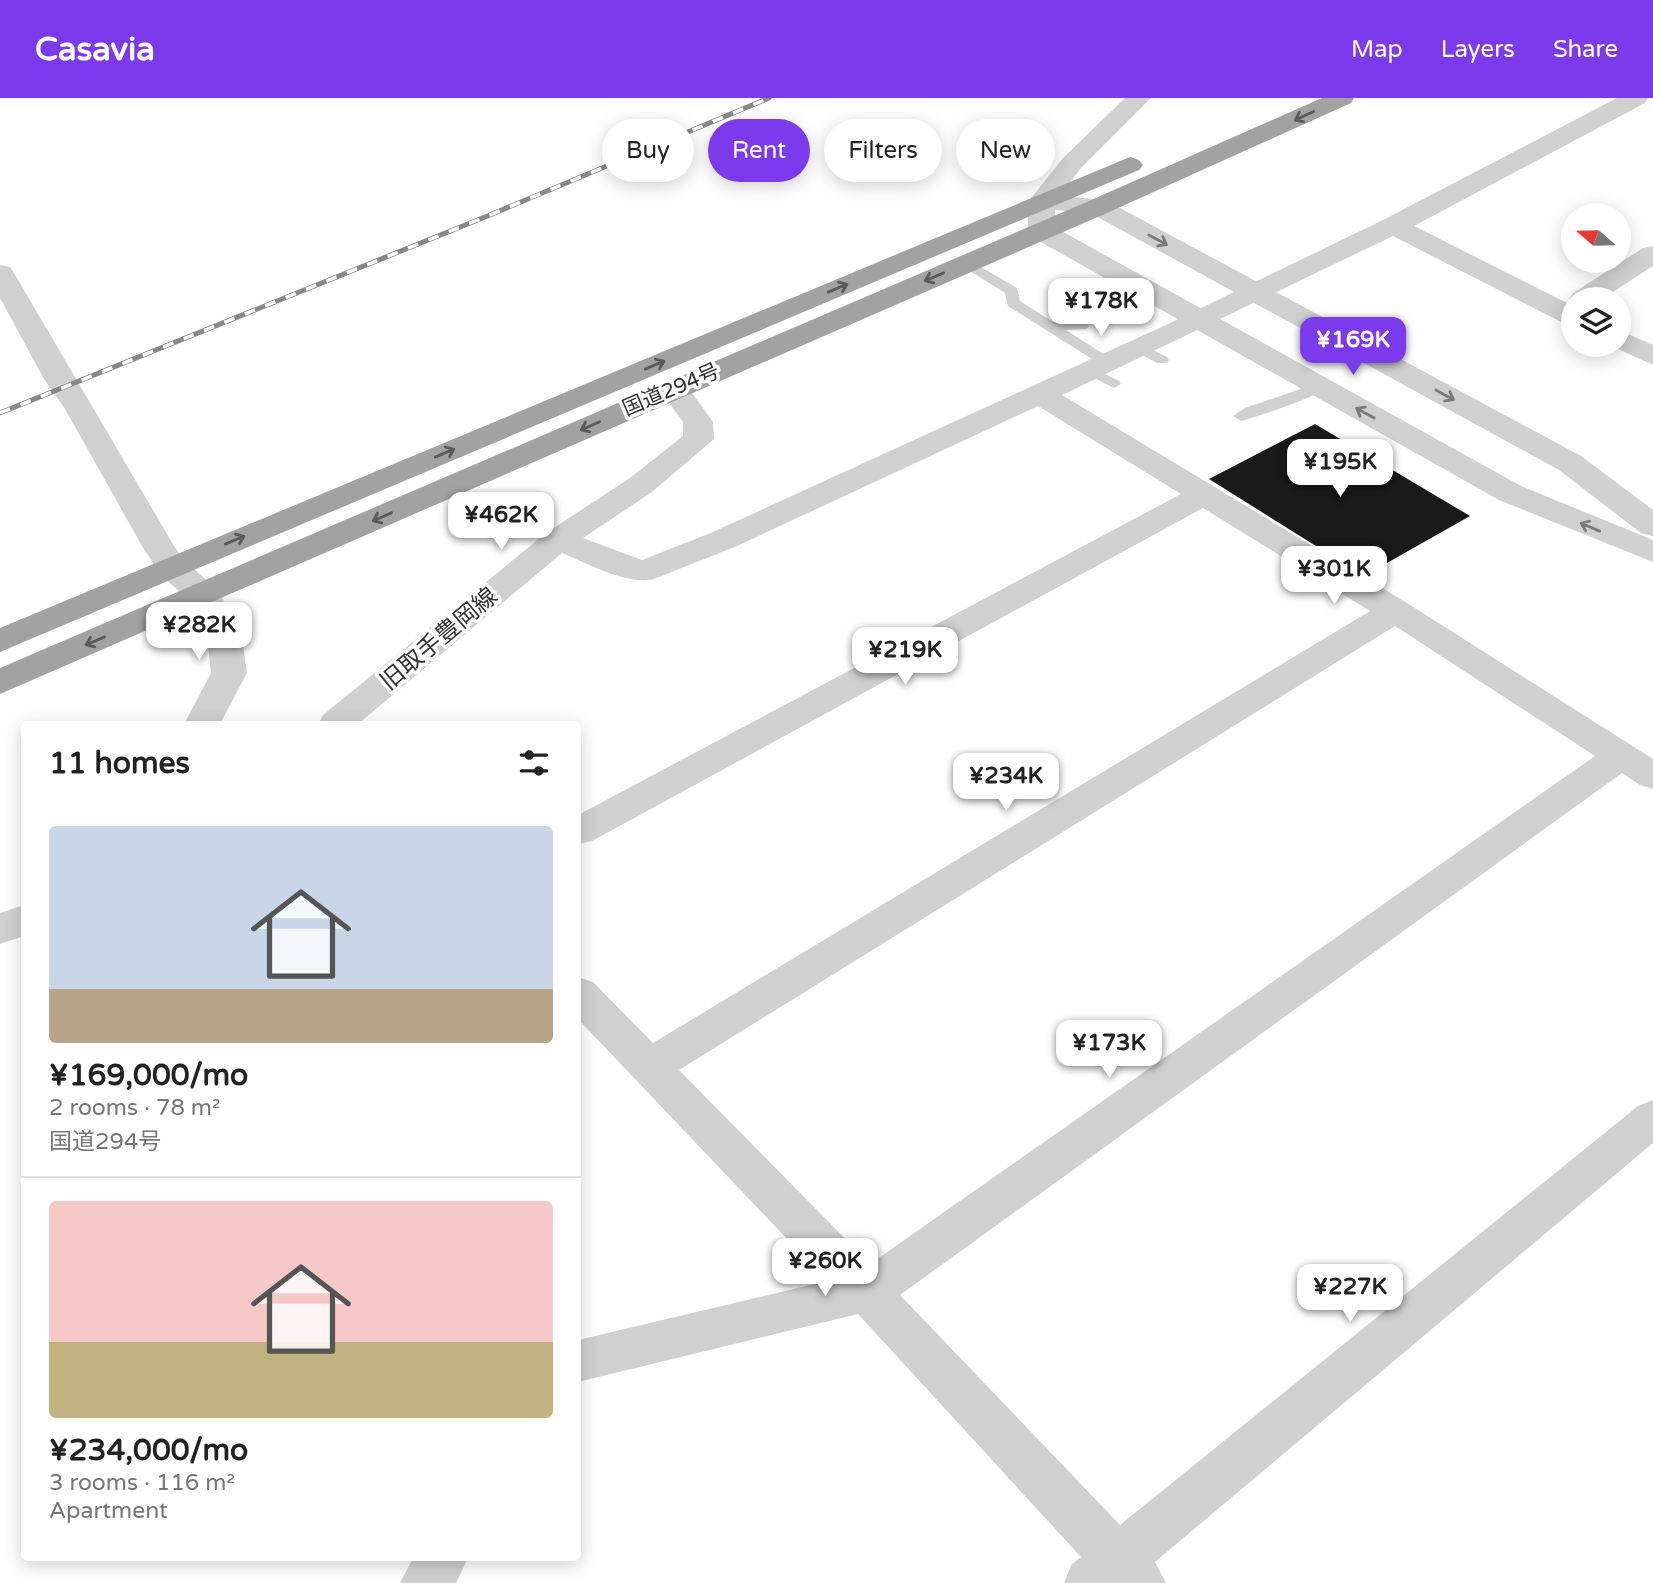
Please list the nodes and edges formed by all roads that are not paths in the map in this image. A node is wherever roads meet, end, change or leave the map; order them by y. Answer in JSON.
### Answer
{"nodes":[{"id":1,"x":1139,"y":98,"type":"edge"},
{"id":2,"x":1289,"y":98,"type":"edge"},
{"id":3,"x":1342,"y":98,"type":"edge"},
{"id":4,"x":1636,"y":98,"type":"edge"},
{"id":5,"x":1171,"y":148,"type":"dead end"},
{"id":6,"x":1147,"y":158,"type":"dead end"},
{"id":7,"x":1098,"y":207,"type":"junction"},
{"id":8,"x":1042,"y":216,"type":"junction"},
{"id":9,"x":1393,"y":226,"type":"junction"},
{"id":10,"x":1653,"y":254,"type":"edge"},
{"id":11,"x":967,"y":264,"type":"junction"},
{"id":12,"x":0,"y":273,"type":"edge"},
{"id":13,"x":1604,"y":287,"type":"edge"},
{"id":14,"x":1255,"y":292,"type":"junction"},
{"id":15,"x":1561,"y":303,"type":"edge"},
{"id":16,"x":1198,"y":320,"type":"junction"},
{"id":17,"x":1050,"y":326,"type":"junction"},
{"id":18,"x":1082,"y":326,"type":"dead end"},
{"id":19,"x":1631,"y":345,"type":"edge"},
{"id":20,"x":1653,"y":356,"type":"edge"},
{"id":21,"x":1104,"y":373,"type":"junction"},
{"id":22,"x":1318,"y":387,"type":"junction"},
{"id":23,"x":674,"y":389,"type":"junction"},
{"id":24,"x":1040,"y":394,"type":"junction"},
{"id":25,"x":1241,"y":416,"type":"dead end"},
{"id":26,"x":1205,"y":494,"type":"junction"},
{"id":27,"x":1653,"y":526,"type":"edge"},
{"id":28,"x":558,"y":540,"type":"junction"},
{"id":29,"x":1653,"y":552,"type":"edge"},
{"id":30,"x":172,"y":567,"type":"junction"},
{"id":31,"x":203,"y":595,"type":"junction"},
{"id":32,"x":1395,"y":611,"type":"junction"},
{"id":33,"x":0,"y":641,"type":"edge"},
{"id":34,"x":0,"y":682,"type":"edge"},
{"id":35,"x":204,"y":721,"type":"edge"},
{"id":36,"x":340,"y":721,"type":"edge"},
{"id":37,"x":1637,"y":766,"type":"edge"},
{"id":38,"x":581,"y":829,"type":"edge"},
{"id":39,"x":21,"y":921,"type":"edge"},
{"id":40,"x":0,"y":929,"type":"edge"},
{"id":41,"x":581,"y":996,"type":"edge"},
{"id":42,"x":649,"y":1067,"type":"junction"},
{"id":43,"x":1653,"y":1118,"type":"edge"},
{"id":44,"x":867,"y":1292,"type":"junction"},
{"id":45,"x":581,"y":1360,"type":"edge"},
{"id":46,"x":440,"y":1561,"type":"edge"},
{"id":47,"x":1116,"y":1575,"type":"edge"},
{"id":48,"x":426,"y":1583,"type":"edge"}],
"edges":[{"from":1,"to":8,"type":"street"},
{"from":2,"to":5,"type":"highway"},
{"from":3,"to":7,"type":"highway","name":"国道294号","one_way":true},
{"from":4,"to":9,"type":"street"},
{"from":6,"to":8,"type":"highway","name":"国道294号"},
{"from":7,"to":8,"type":"highway","name":"国道294号"},
{"from":7,"to":14,"type":"street","one_way":true},
{"from":8,"to":11,"type":"highway","name":"国道294号"},
{"from":8,"to":16,"type":"street"},
{"from":30,"to":8,"type":"highway","name":"国道294号","one_way":true},
{"from":9,"to":14,"type":"street"},
{"from":9,"to":15,"type":"street"},
{"from":10,"to":13,"type":"street"},
{"from":11,"to":17,"type":"lane"},
{"from":11,"to":23,"type":"highway","name":"国道294号","one_way":true},
{"from":12,"to":30,"type":"street"},
{"from":14,"to":16,"type":"street"},
{"from":14,"to":27,"type":"street","one_way":true},
{"from":16,"to":21,"type":"street"},
{"from":16,"to":22,"type":"street"},
{"from":17,"to":18,"type":"lane"},
{"from":17,"to":21,"type":"lane"},
{"from":19,"to":20,"type":"street"},
{"from":21,"to":24,"type":"street"},
{"from":22,"to":25,"type":"lane"},
{"from":29,"to":22,"type":"street","one_way":true},
{"from":23,"to":28,"type":"street","name":"旧取手豊岡線"},
{"from":23,"to":31,"type":"highway","name":"国道294号","one_way":true},
{"from":24,"to":26,"type":"street"},
{"from":24,"to":28,"type":"street"},
{"from":26,"to":32,"type":"street"},
{"from":26,"to":38,"type":"street"},
{"from":28,"to":36,"type":"street","name":"旧取手豊岡線"},
{"from":30,"to":31,"type":"street"},
{"from":30,"to":33,"type":"highway","name":"国道294号"},
{"from":31,"to":34,"type":"highway","name":"国道294号","one_way":true},
{"from":31,"to":35,"type":"street"},
{"from":32,"to":37,"type":"street"},
{"from":32,"to":42,"type":"street"},
{"from":37,"to":44,"type":"street"},
{"from":39,"to":40,"type":"street"},
{"from":41,"to":42,"type":"street"},
{"from":42,"to":44,"type":"street"},
{"from":43,"to":47,"type":"street"},
{"from":44,"to":45,"type":"street"},
{"from":44,"to":47,"type":"street"},
{"from":46,"to":48,"type":"street"}]}
